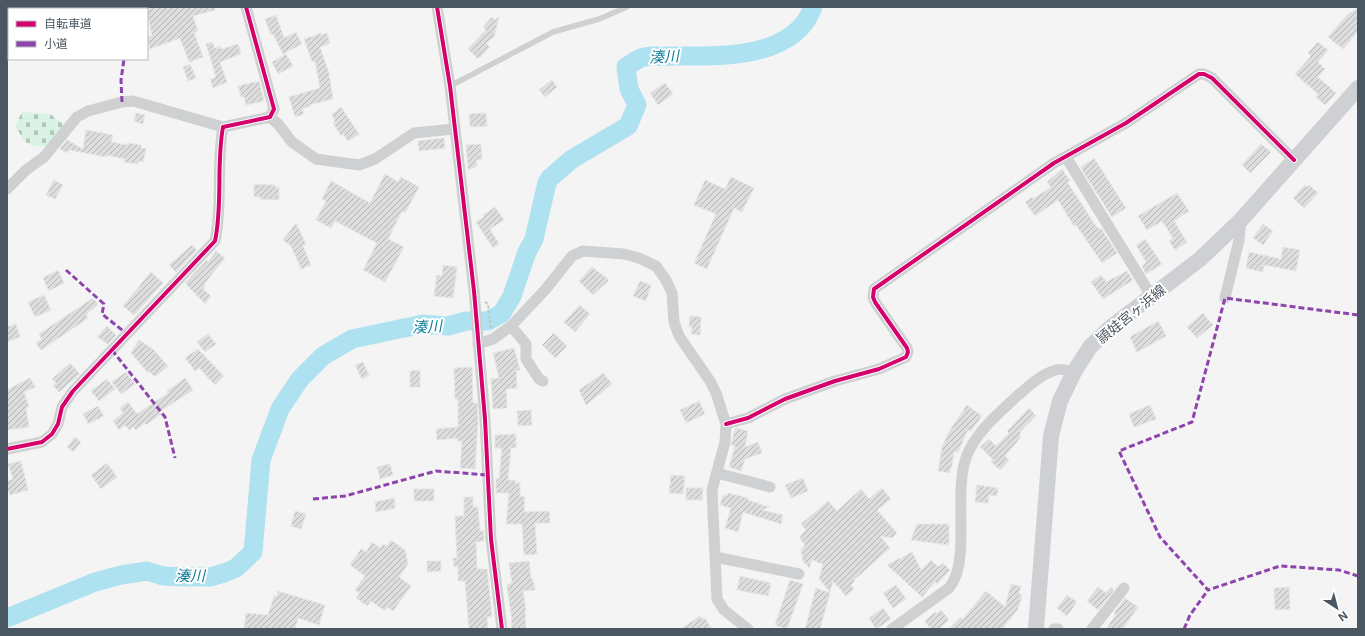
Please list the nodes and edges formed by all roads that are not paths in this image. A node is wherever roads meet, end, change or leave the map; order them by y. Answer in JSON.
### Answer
{"nodes":[{"id":1,"x":246,"y":7,"type":"edge"},
{"id":2,"x":437,"y":7,"type":"edge"},
{"id":3,"x":627,"y":7,"type":"edge"},
{"id":4,"x":450,"y":86,"type":"junction"},
{"id":5,"x":1358,"y":88,"type":"edge"},
{"id":6,"x":270,"y":117,"type":"junction"},
{"id":7,"x":222,"y":127,"type":"junction"},
{"id":8,"x":454,"y":129,"type":"junction"},
{"id":9,"x":1066,"y":157,"type":"junction"},
{"id":10,"x":1294,"y":160,"type":"junction"},
{"id":11,"x":7,"y":189,"type":"edge"},
{"id":12,"x":1241,"y":220,"type":"junction"},
{"id":13,"x":1152,"y":297,"type":"junction"},
{"id":14,"x":1225,"y":298,"type":"dead end"},
{"id":15,"x":511,"y":326,"type":"junction"},
{"id":16,"x":477,"y":340,"type":"junction"},
{"id":17,"x":1074,"y":372,"type":"junction"},
{"id":18,"x":543,"y":381,"type":"dead end"},
{"id":19,"x":726,"y":424,"type":"junction"},
{"id":20,"x":7,"y":449,"type":"edge"},
{"id":21,"x":717,"y":472,"type":"junction"},
{"id":22,"x":770,"y":487,"type":"dead end"},
{"id":23,"x":715,"y":557,"type":"junction"},
{"id":24,"x":799,"y":574,"type":"dead end"},
{"id":25,"x":1124,"y":588,"type":"dead end"},
{"id":26,"x":502,"y":629,"type":"edge"},
{"id":27,"x":748,"y":629,"type":"edge"},
{"id":28,"x":892,"y":629,"type":"edge"},
{"id":29,"x":1036,"y":629,"type":"edge"},
{"id":30,"x":1054,"y":629,"type":"edge"},
{"id":31,"x":1058,"y":629,"type":"edge"},
{"id":32,"x":1092,"y":629,"type":"edge"}],
"edges":[{"from":1,"to":6,"type":"street"},
{"from":2,"to":4,"type":"street"},
{"from":3,"to":4,"type":"lane"},
{"from":4,"to":8,"type":"street"},
{"from":5,"to":10,"type":"main road","name":"頴娃宮ヶ浜線"},
{"from":6,"to":7,"type":"street"},
{"from":6,"to":8,"type":"street"},
{"from":7,"to":11,"type":"street"},
{"from":7,"to":20,"type":"street"},
{"from":8,"to":16,"type":"street"},
{"from":9,"to":10,"type":"street"},
{"from":9,"to":13,"type":"street"},
{"from":9,"to":19,"type":"street"},
{"from":10,"to":12,"type":"main road","name":"頴娃宮ヶ浜線"},
{"from":12,"to":13,"type":"main road","name":"頴娃宮ヶ浜線"},
{"from":12,"to":14,"type":"street"},
{"from":13,"to":17,"type":"main road","name":"頴娃宮ヶ浜線"},
{"from":15,"to":16,"type":"street"},
{"from":15,"to":18,"type":"street"},
{"from":15,"to":19,"type":"street"},
{"from":16,"to":26,"type":"street"},
{"from":17,"to":28,"type":"street"},
{"from":17,"to":29,"type":"main road","name":"頴娃宮ヶ浜線"},
{"from":19,"to":21,"type":"street"},
{"from":21,"to":22,"type":"street"},
{"from":21,"to":23,"type":"street"},
{"from":23,"to":24,"type":"street"},
{"from":23,"to":27,"type":"street"},
{"from":25,"to":32,"type":"street"},
{"from":30,"to":31,"type":"street"}]}
